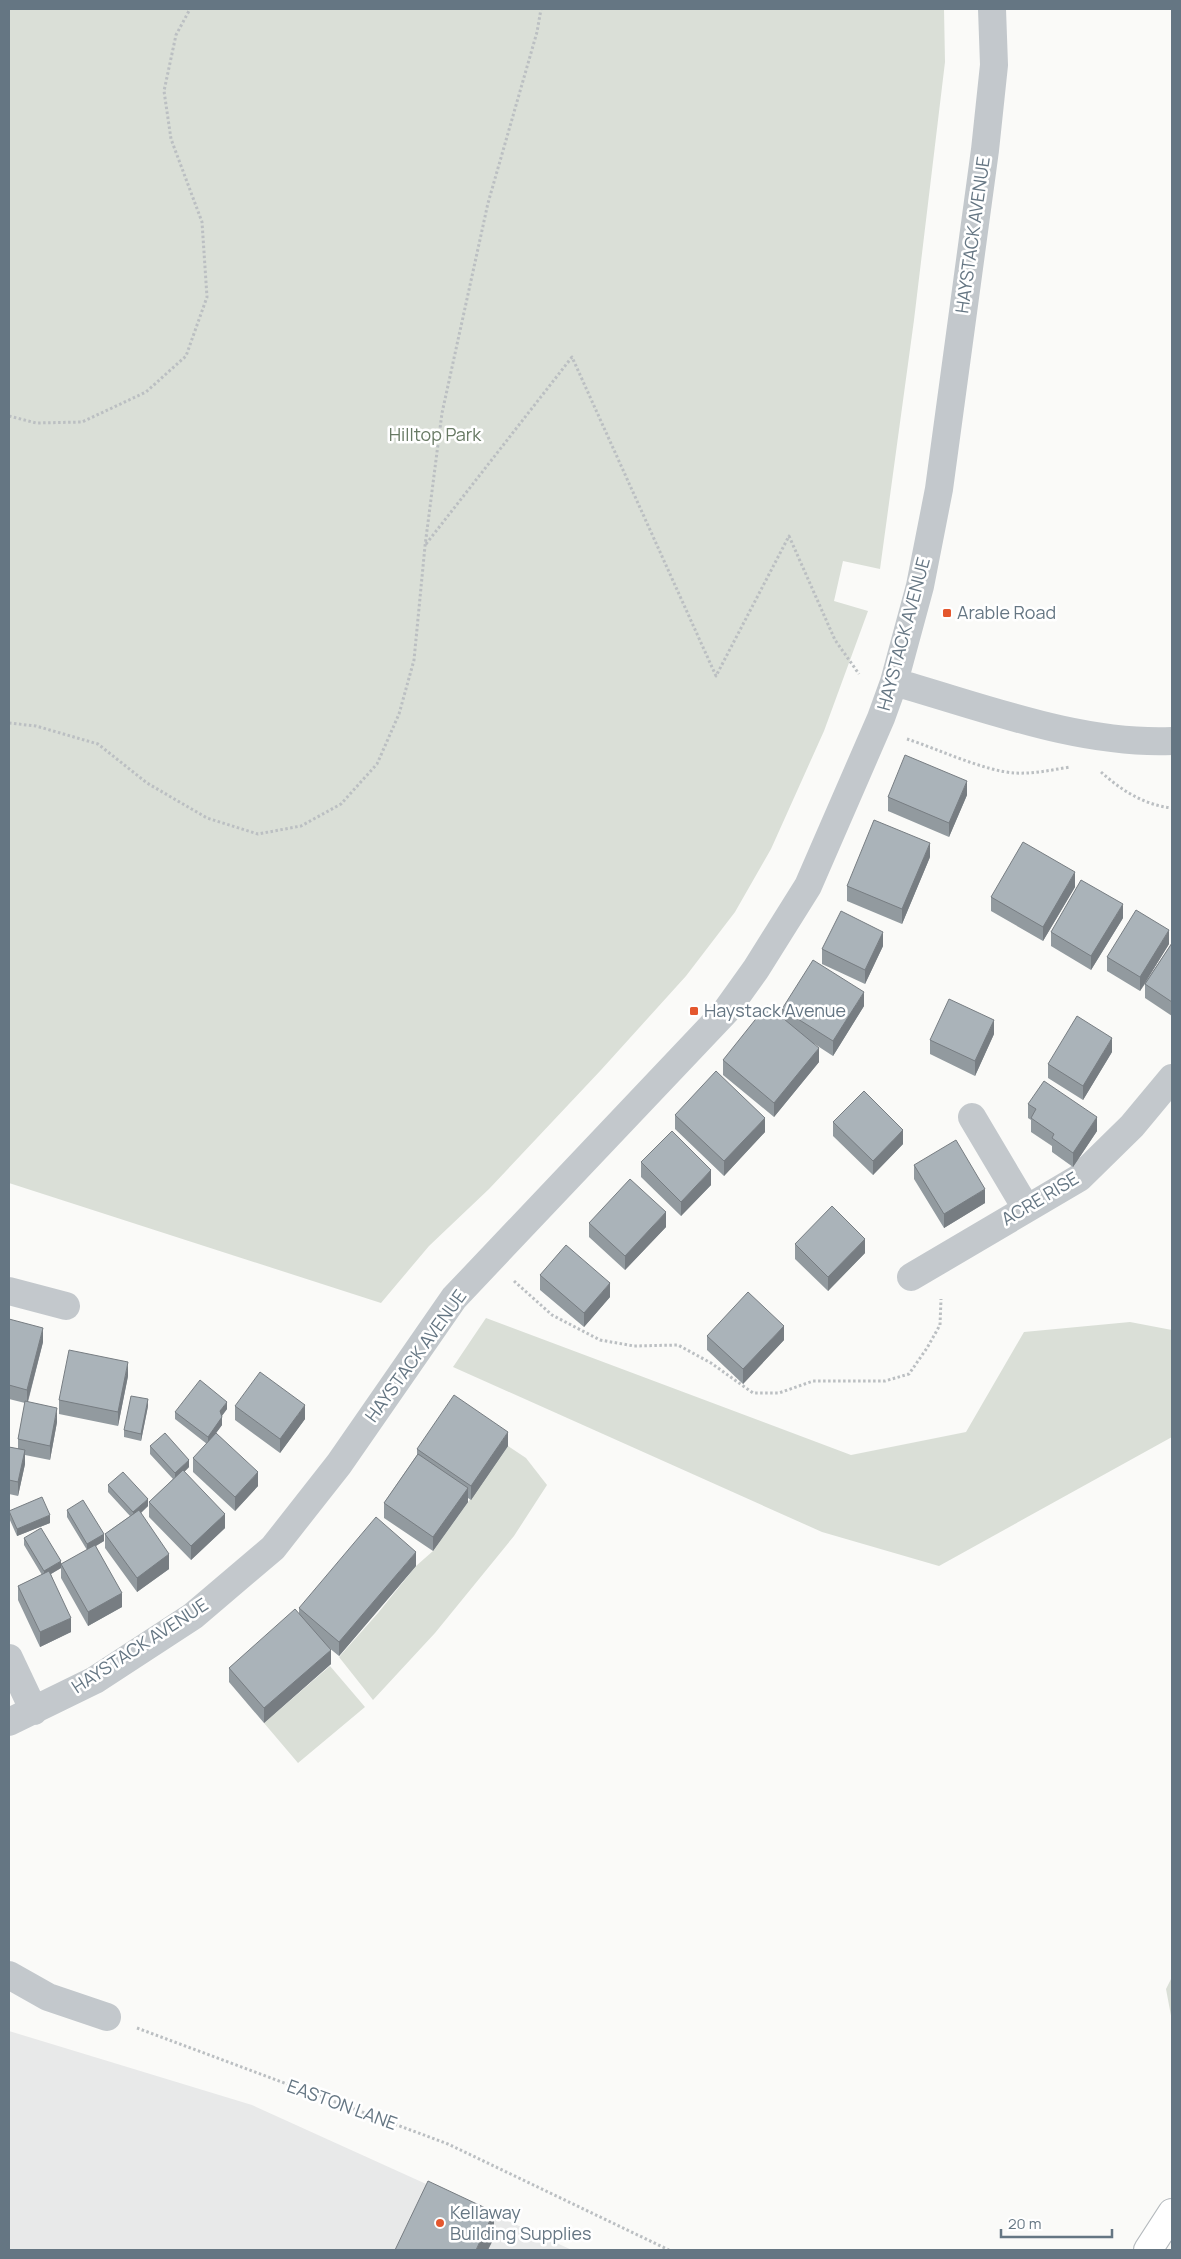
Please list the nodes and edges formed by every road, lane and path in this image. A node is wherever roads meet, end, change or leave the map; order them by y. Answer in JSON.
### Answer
{"nodes":[{"id":1,"x":190,"y":9,"type":"edge"},
{"id":2,"x":541,"y":9,"type":"edge"},
{"id":3,"x":992,"y":9,"type":"edge"},
{"id":4,"x":9,"y":416,"type":"edge"},
{"id":5,"x":425,"y":546,"type":"junction"},
{"id":6,"x":859,"y":674,"type":"dead end"},
{"id":7,"x":894,"y":682,"type":"junction"},
{"id":8,"x":9,"y":723,"type":"edge"},
{"id":9,"x":876,"y":728,"type":"junction"},
{"id":10,"x":1172,"y":742,"type":"edge"},
{"id":11,"x":1079,"y":765,"type":"dead end"},
{"id":12,"x":1098,"y":768,"type":"dead end"},
{"id":13,"x":1172,"y":808,"type":"edge"},
{"id":14,"x":1172,"y":1078,"type":"edge"},
{"id":15,"x":972,"y":1117,"type":"dead end"},
{"id":16,"x":1026,"y":1208,"type":"junction"},
{"id":17,"x":940,"y":1260,"type":"junction"},
{"id":18,"x":491,"y":1261,"type":"junction"},
{"id":19,"x":911,"y":1277,"type":"dead end"},
{"id":20,"x":9,"y":1291,"type":"edge"},
{"id":21,"x":66,"y":1306,"type":"dead end"},
{"id":22,"x":9,"y":1658,"type":"edge"},
{"id":23,"x":34,"y":1711,"type":"junction"},
{"id":24,"x":9,"y":1722,"type":"edge"},
{"id":25,"x":9,"y":1975,"type":"edge"},
{"id":26,"x":107,"y":2017,"type":"joint"},
{"id":27,"x":1172,"y":2213,"type":"edge"},
{"id":28,"x":668,"y":2250,"type":"edge"},
{"id":29,"x":1148,"y":2250,"type":"edge"}],
"edges":[{"from":1,"to":4,"type":"path"},
{"from":2,"to":5,"type":"path"},
{"from":3,"to":7,"type":"street","name":"HAYSTACK AVENUE"},
{"from":5,"to":6,"type":"path"},
{"from":5,"to":8,"type":"path"},
{"from":7,"to":9,"type":"street","name":"HAYSTACK AVENUE"},
{"from":7,"to":10,"type":"street"},
{"from":9,"to":11,"type":"path"},
{"from":9,"to":18,"type":"street","name":"HAYSTACK AVENUE"},
{"from":12,"to":13,"type":"path"},
{"from":14,"to":16,"type":"street","name":"ACRE RISE"},
{"from":15,"to":16,"type":"street"},
{"from":16,"to":17,"type":"street","name":"ACRE RISE"},
{"from":17,"to":18,"type":"path"},
{"from":17,"to":19,"type":"street","name":"ACRE RISE"},
{"from":18,"to":23,"type":"street","name":"HAYSTACK AVENUE"},
{"from":20,"to":21,"type":"street"},
{"from":22,"to":23,"type":"street"},
{"from":23,"to":24,"type":"street","name":"HAYSTACK AVENUE"},
{"from":25,"to":26,"type":"street"},
{"from":26,"to":28,"type":"path","name":"EASTON LANE"},
{"from":27,"to":29,"type":"highway"}]}
